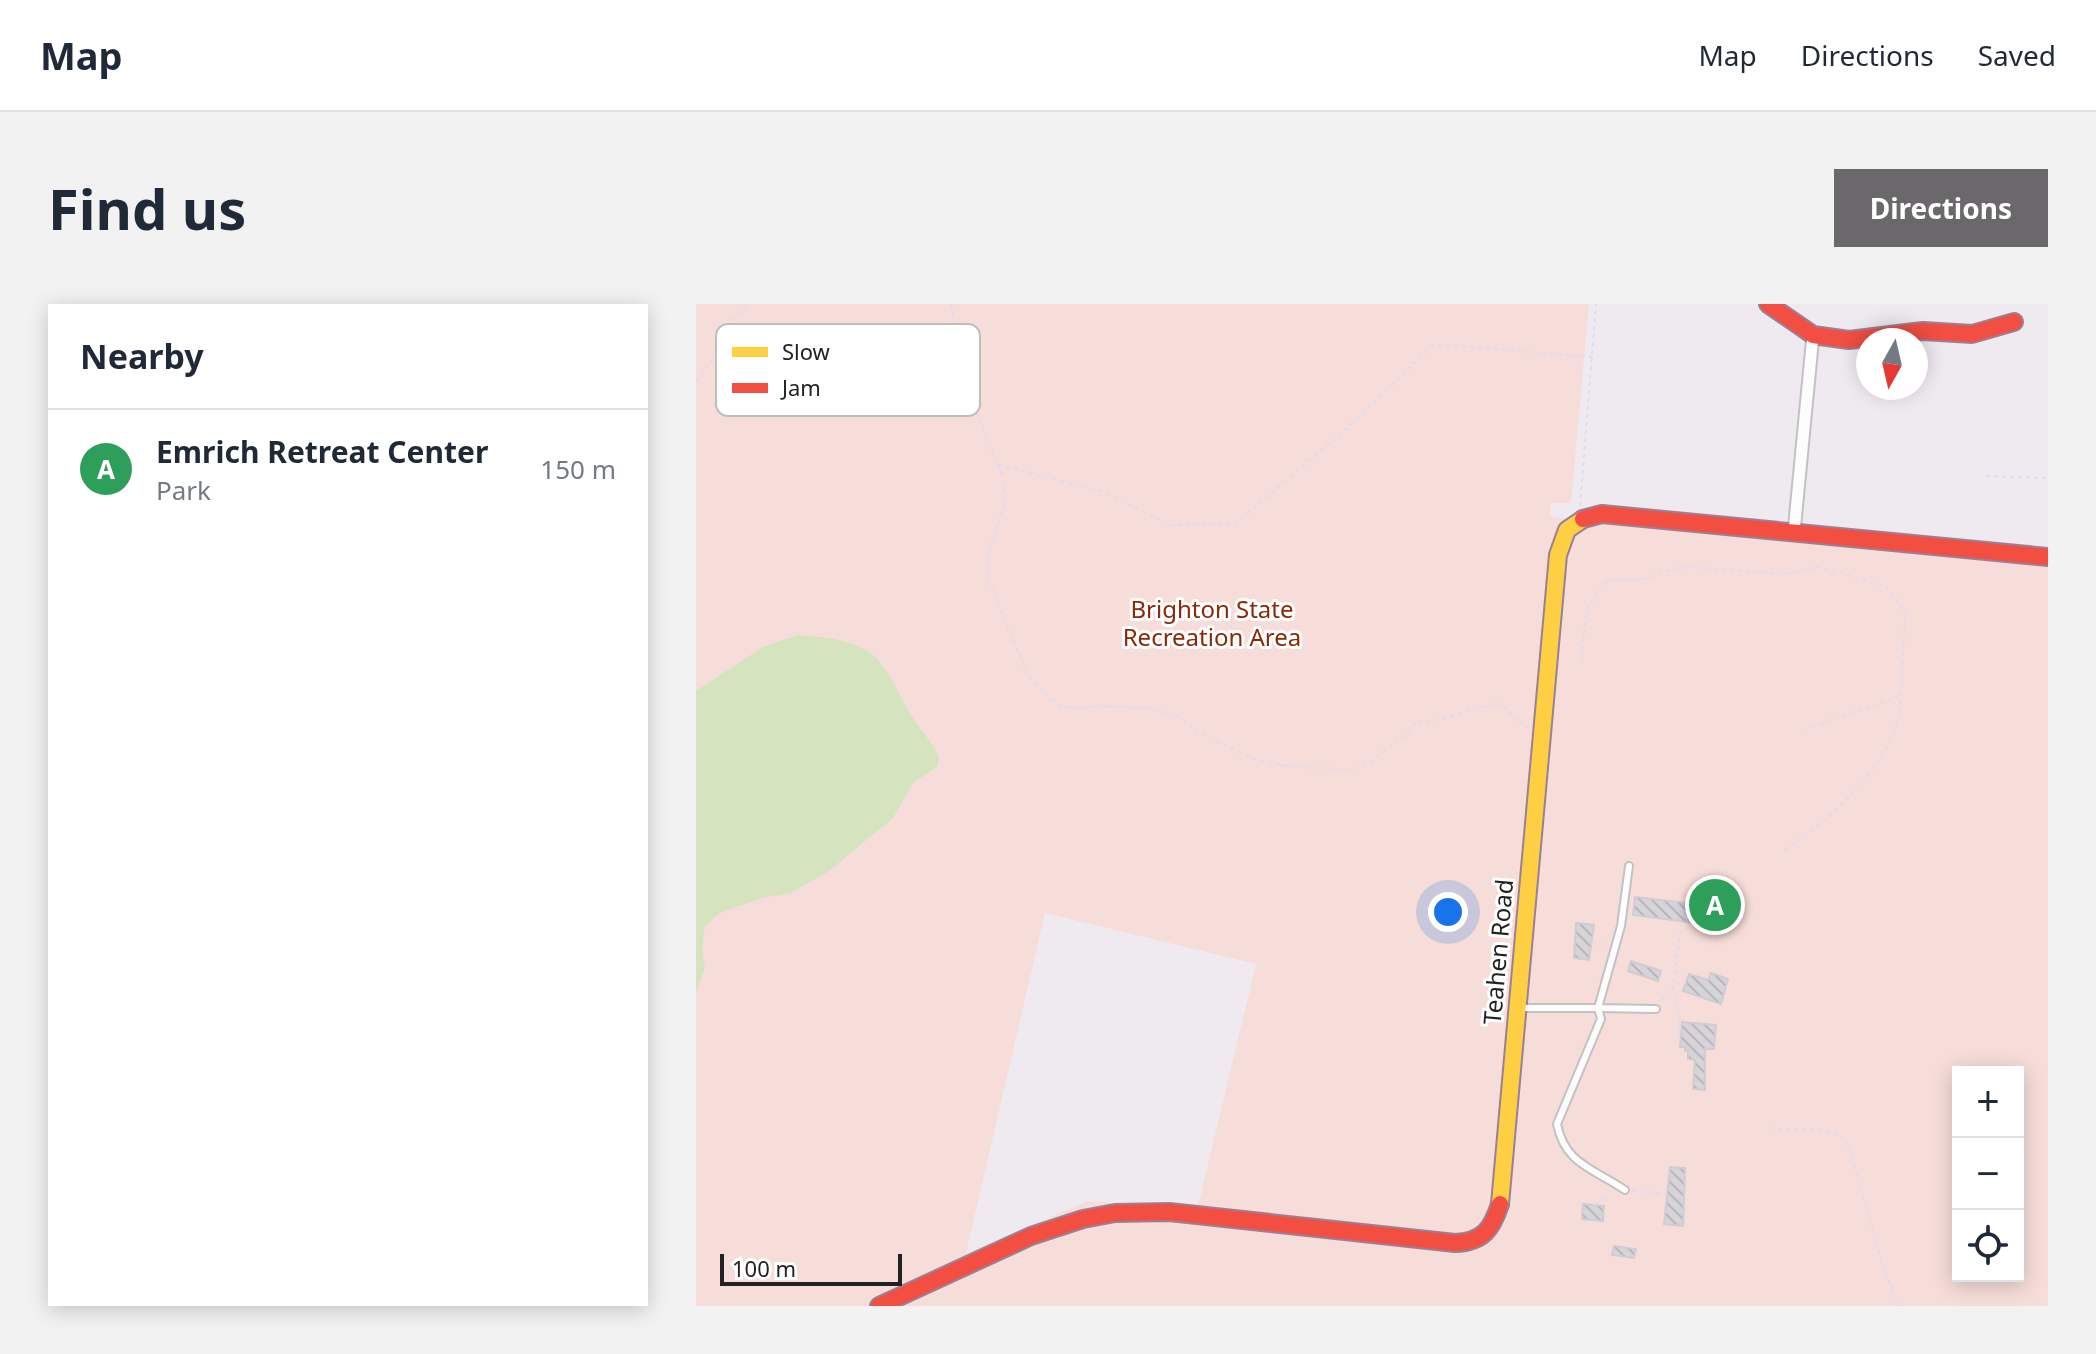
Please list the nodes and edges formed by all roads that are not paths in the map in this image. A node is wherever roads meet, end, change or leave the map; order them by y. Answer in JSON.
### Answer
{"nodes":[{"id":1,"x":1768,"y":304,"type":"edge"},
{"id":2,"x":2014,"y":322,"type":"dead end"},
{"id":3,"x":1813,"y":335,"type":"junction"},
{"id":4,"x":1794,"y":532,"type":"junction"},
{"id":5,"x":2048,"y":557,"type":"edge"},
{"id":6,"x":1629,"y":866,"type":"dead end"},
{"id":7,"x":1518,"y":1008,"type":"junction"},
{"id":8,"x":1598,"y":1008,"type":"junction"},
{"id":9,"x":1656,"y":1009,"type":"dead end"},
{"id":10,"x":1627,"y":1190,"type":"road end"},
{"id":11,"x":879,"y":1306,"type":"edge"}],
"edges":[{"from":1,"to":3,"type":"street"},
{"from":2,"to":3,"type":"street"},
{"from":3,"to":4,"type":"street"},
{"from":4,"to":5,"type":"street"},
{"from":4,"to":7,"type":"street","name":"Teahen Road"},
{"from":6,"to":8,"type":"lane"},
{"from":7,"to":8,"type":"lane"},
{"from":7,"to":11,"type":"street","name":"Teahen Road"},
{"from":8,"to":9,"type":"lane"},
{"from":8,"to":10,"type":"lane"}]}
